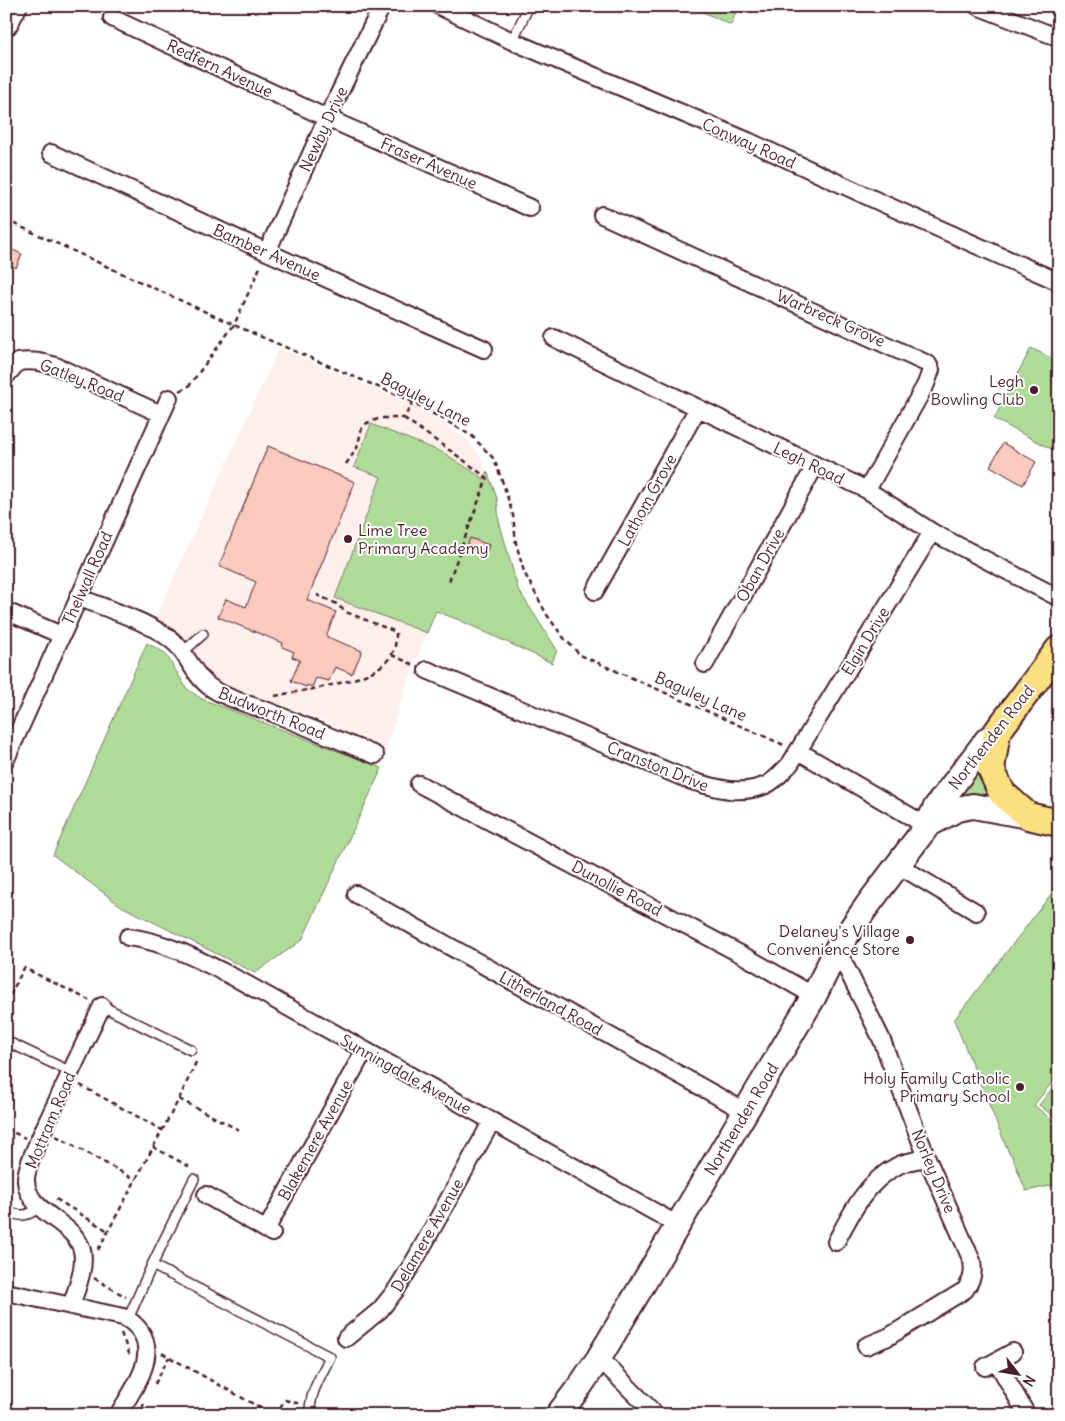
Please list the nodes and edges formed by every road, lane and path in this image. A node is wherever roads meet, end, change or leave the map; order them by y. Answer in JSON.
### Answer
{"nodes":[{"id":1,"x":16,"y":6,"type":"edge"},
{"id":2,"x":382,"y":6,"type":"edge"},
{"id":3,"x":439,"y":6,"type":"edge"},
{"id":4,"x":529,"y":6,"type":"edge"},
{"id":5,"x":977,"y":6,"type":"edge"},
{"id":6,"x":112,"y":18,"type":"dead end"},
{"id":7,"x":6,"y":25,"type":"edge"},
{"id":8,"x":1059,"y":38,"type":"edge"},
{"id":9,"x":512,"y":41,"type":"junction"},
{"id":10,"x":327,"y":118,"type":"junction"},
{"id":11,"x":51,"y":153,"type":"dead end"},
{"id":12,"x":530,"y":208,"type":"dead end"},
{"id":13,"x":602,"y":214,"type":"dead end"},
{"id":14,"x":6,"y":220,"type":"edge"},
{"id":15,"x":267,"y":252,"type":"junction"},
{"id":16,"x":1059,"y":282,"type":"edge"},
{"id":17,"x":234,"y":325,"type":"junction"},
{"id":18,"x":554,"y":338,"type":"dead end"},
{"id":19,"x":484,"y":349,"type":"dead end"},
{"id":20,"x":6,"y":376,"type":"edge"},
{"id":21,"x":169,"y":398,"type":"joint"},
{"id":22,"x":413,"y":402,"type":"junction"},
{"id":23,"x":698,"y":408,"type":"junction"},
{"id":24,"x":161,"y":414,"type":"junction"},
{"id":25,"x":404,"y":418,"type":"junction"},
{"id":26,"x":346,"y":464,"type":"dead end"},
{"id":27,"x":815,"y":466,"type":"junction"},
{"id":28,"x":866,"y":490,"type":"junction"},
{"id":29,"x":932,"y":532,"type":"junction"},
{"id":30,"x":449,"y":580,"type":"dead end"},
{"id":31,"x":595,"y":592,"type":"dead end"},
{"id":32,"x":317,"y":595,"type":"dead end"},
{"id":33,"x":78,"y":597,"type":"junction"},
{"id":34,"x":1059,"y":598,"type":"edge"},
{"id":35,"x":6,"y":611,"type":"edge"},
{"id":36,"x":203,"y":634,"type":"dead end"},
{"id":37,"x":61,"y":635,"type":"junction"},
{"id":38,"x":182,"y":653,"type":"junction"},
{"id":39,"x":392,"y":655,"type":"junction"},
{"id":40,"x":1056,"y":657,"type":"edge"},
{"id":41,"x":705,"y":664,"type":"dead end"},
{"id":42,"x":427,"y":670,"type":"joint"},
{"id":43,"x":275,"y":696,"type":"dead end"},
{"id":44,"x":997,"y":732,"type":"junction"},
{"id":45,"x":798,"y":751,"type":"junction"},
{"id":46,"x":375,"y":755,"type":"dead end"},
{"id":47,"x":6,"y":759,"type":"edge"},
{"id":48,"x":419,"y":784,"type":"dead end"},
{"id":49,"x":1028,"y":816,"type":"junction"},
{"id":50,"x":1059,"y":824,"type":"edge"},
{"id":51,"x":927,"y":826,"type":"junction"},
{"id":52,"x":898,"y":865,"type":"junction"},
{"id":53,"x":356,"y":894,"type":"dead end"},
{"id":54,"x":976,"y":912,"type":"dead end"},
{"id":55,"x":128,"y":938,"type":"dead end"},
{"id":56,"x":837,"y":949,"type":"junction"},
{"id":57,"x":814,"y":996,"type":"junction"},
{"id":58,"x":6,"y":1003,"type":"edge"},
{"id":59,"x":102,"y":1006,"type":"junction"},
{"id":60,"x":6,"y":1041,"type":"edge"},
{"id":61,"x":191,"y":1050,"type":"joint"},
{"id":62,"x":364,"y":1051,"type":"junction"},
{"id":63,"x":69,"y":1075,"type":"junction"},
{"id":64,"x":179,"y":1100,"type":"junction"},
{"id":65,"x":746,"y":1112,"type":"junction"},
{"id":66,"x":492,"y":1121,"type":"junction"},
{"id":67,"x":6,"y":1129,"type":"edge"},
{"id":68,"x":162,"y":1130,"type":"junction"},
{"id":69,"x":239,"y":1130,"type":"dead end"},
{"id":70,"x":41,"y":1137,"type":"junction"},
{"id":71,"x":153,"y":1147,"type":"junction"},
{"id":72,"x":927,"y":1158,"type":"junction"},
{"id":73,"x":196,"y":1175,"type":"joint"},
{"id":74,"x":136,"y":1180,"type":"junction"},
{"id":75,"x":206,"y":1195,"type":"dead end"},
{"id":76,"x":53,"y":1198,"type":"dead end"},
{"id":77,"x":39,"y":1207,"type":"junction"},
{"id":78,"x":6,"y":1211,"type":"edge"},
{"id":79,"x":678,"y":1225,"type":"junction"},
{"id":80,"x":108,"y":1231,"type":"junction"},
{"id":81,"x":836,"y":1242,"type":"dead end"},
{"id":82,"x":95,"y":1256,"type":"dead end"},
{"id":83,"x":152,"y":1265,"type":"junction"},
{"id":84,"x":86,"y":1274,"type":"dead end"},
{"id":85,"x":6,"y":1292,"type":"edge"},
{"id":86,"x":136,"y":1302,"type":"junction"},
{"id":87,"x":71,"y":1306,"type":"junction"},
{"id":88,"x":121,"y":1317,"type":"junction"},
{"id":89,"x":346,"y":1338,"type":"dead end"},
{"id":90,"x":866,"y":1346,"type":"dead end"},
{"id":91,"x":147,"y":1348,"type":"junction"},
{"id":92,"x":1013,"y":1352,"type":"dead end"},
{"id":93,"x":599,"y":1358,"type":"junction"},
{"id":94,"x":139,"y":1378,"type":"junction"},
{"id":95,"x":141,"y":1410,"type":"dead end"},
{"id":96,"x":310,"y":1411,"type":"edge"},
{"id":97,"x":118,"y":1415,"type":"edge"},
{"id":98,"x":149,"y":1415,"type":"edge"},
{"id":99,"x":274,"y":1415,"type":"edge"},
{"id":100,"x":558,"y":1415,"type":"edge"},
{"id":101,"x":656,"y":1415,"type":"edge"},
{"id":102,"x":1027,"y":1415,"type":"edge"}],
"edges":[{"from":1,"to":7,"type":"street"},
{"from":2,"to":10,"type":"street","name":"Newby Drive"},
{"from":3,"to":9,"type":"street","name":"Conway Road"},
{"from":4,"to":9,"type":"lane"},
{"from":5,"to":8,"type":"street"},
{"from":6,"to":10,"type":"street","name":"Redfern Avenue"},
{"from":9,"to":16,"type":"street","name":"Conway Road"},
{"from":10,"to":12,"type":"street","name":"Fraser Avenue"},
{"from":10,"to":15,"type":"street","name":"Newby Drive"},
{"from":11,"to":15,"type":"street","name":"Bamber Avenue"},
{"from":13,"to":28,"type":"street","name":"Warbreck Grove"},
{"from":14,"to":17,"type":"path","name":"Baguley Lane"},
{"from":15,"to":17,"type":"path"},
{"from":15,"to":19,"type":"street","name":"Bamber Avenue"},
{"from":17,"to":21,"type":"path"},
{"from":17,"to":22,"type":"path","name":"Baguley Lane"},
{"from":18,"to":23,"type":"street","name":"Legh Road"},
{"from":20,"to":24,"type":"street","name":"Gatley Road"},
{"from":21,"to":24,"type":"street","name":"Thelwall Road"},
{"from":22,"to":25,"type":"path"},
{"from":22,"to":45,"type":"path","name":"Baguley Lane"},
{"from":23,"to":27,"type":"street","name":"Legh Road"},
{"from":23,"to":31,"type":"street","name":"Lathom Grove"},
{"from":24,"to":33,"type":"street","name":"Thelwall Road"},
{"from":25,"to":26,"type":"path"},
{"from":25,"to":30,"type":"path"},
{"from":27,"to":28,"type":"street","name":"Legh Road"},
{"from":27,"to":41,"type":"street","name":"Oban Drive"},
{"from":28,"to":29,"type":"street","name":"Legh Road"},
{"from":29,"to":34,"type":"street","name":"Legh Road"},
{"from":29,"to":45,"type":"street","name":"Elgin Drive"},
{"from":32,"to":39,"type":"path"},
{"from":33,"to":37,"type":"street","name":"Thelwall Road"},
{"from":33,"to":38,"type":"street","name":"Budworth Road"},
{"from":35,"to":37,"type":"street"},
{"from":36,"to":38,"type":"lane"},
{"from":37,"to":47,"type":"street","name":"Thelwall Road"},
{"from":38,"to":46,"type":"street","name":"Budworth Road"},
{"from":39,"to":42,"type":"path"},
{"from":39,"to":43,"type":"path"},
{"from":40,"to":44,"type":"main road","name":"Northenden Road"},
{"from":42,"to":45,"type":"street","name":"Cranston Drive"},
{"from":44,"to":49,"type":"main road"},
{"from":44,"to":51,"type":"main road","name":"Northenden Road"},
{"from":45,"to":51,"type":"street"},
{"from":48,"to":57,"type":"street","name":"Dunollie Road"},
{"from":49,"to":50,"type":"main road"},
{"from":49,"to":51,"type":"main road","name":"Northenden Road"},
{"from":51,"to":52,"type":"main road","name":"Northenden Road"},
{"from":52,"to":54,"type":"street"},
{"from":52,"to":56,"type":"main road","name":"Northenden Road"},
{"from":53,"to":65,"type":"street","name":"Litherland Road"},
{"from":55,"to":62,"type":"street","name":"Sunningdale Avenue"},
{"from":56,"to":57,"type":"main road","name":"Northenden Road"},
{"from":56,"to":72,"type":"street","name":"Norley Drive"},
{"from":57,"to":65,"type":"main road","name":"Northenden Road"},
{"from":58,"to":59,"type":"path"},
{"from":59,"to":61,"type":"lane"},
{"from":59,"to":63,"type":"street","name":"Mottram Road"},
{"from":60,"to":63,"type":"lane"},
{"from":61,"to":64,"type":"path"},
{"from":62,"to":66,"type":"street","name":"Sunningdale Avenue"},
{"from":62,"to":75,"type":"street","name":"Blakemere Avenue"},
{"from":63,"to":68,"type":"path"},
{"from":63,"to":70,"type":"street","name":"Mottram Road"},
{"from":64,"to":68,"type":"path"},
{"from":64,"to":69,"type":"path"},
{"from":65,"to":79,"type":"main road","name":"Northenden Road"},
{"from":66,"to":79,"type":"street","name":"Sunningdale Avenue"},
{"from":66,"to":89,"type":"street","name":"Delamere Avenue"},
{"from":67,"to":70,"type":"path"},
{"from":68,"to":71,"type":"path"},
{"from":70,"to":74,"type":"path"},
{"from":70,"to":77,"type":"street","name":"Mottram Road"},
{"from":71,"to":73,"type":"path"},
{"from":71,"to":74,"type":"path"},
{"from":72,"to":81,"type":"street"},
{"from":72,"to":90,"type":"street","name":"Norley Drive"},
{"from":73,"to":83,"type":"lane"},
{"from":74,"to":80,"type":"path"},
{"from":76,"to":80,"type":"path"},
{"from":77,"to":78,"type":"lane"},
{"from":77,"to":87,"type":"street","name":"Mottram Road"},
{"from":79,"to":93,"type":"main road","name":"Northenden Road"},
{"from":80,"to":82,"type":"path"},
{"from":83,"to":86,"type":"lane"},
{"from":83,"to":96,"type":"lane"},
{"from":84,"to":86,"type":"path"},
{"from":85,"to":87,"type":"street"},
{"from":86,"to":88,"type":"lane"},
{"from":87,"to":88,"type":"street"},
{"from":88,"to":91,"type":"street"},
{"from":88,"to":94,"type":"path"},
{"from":91,"to":94,"type":"street"},
{"from":91,"to":99,"type":"path"},
{"from":92,"to":102,"type":"street"},
{"from":93,"to":100,"type":"main road","name":"Northenden Road"},
{"from":93,"to":101,"type":"street"},
{"from":94,"to":97,"type":"street"},
{"from":95,"to":98,"type":"path"},
{"from":96,"to":99,"type":"path"}]}
